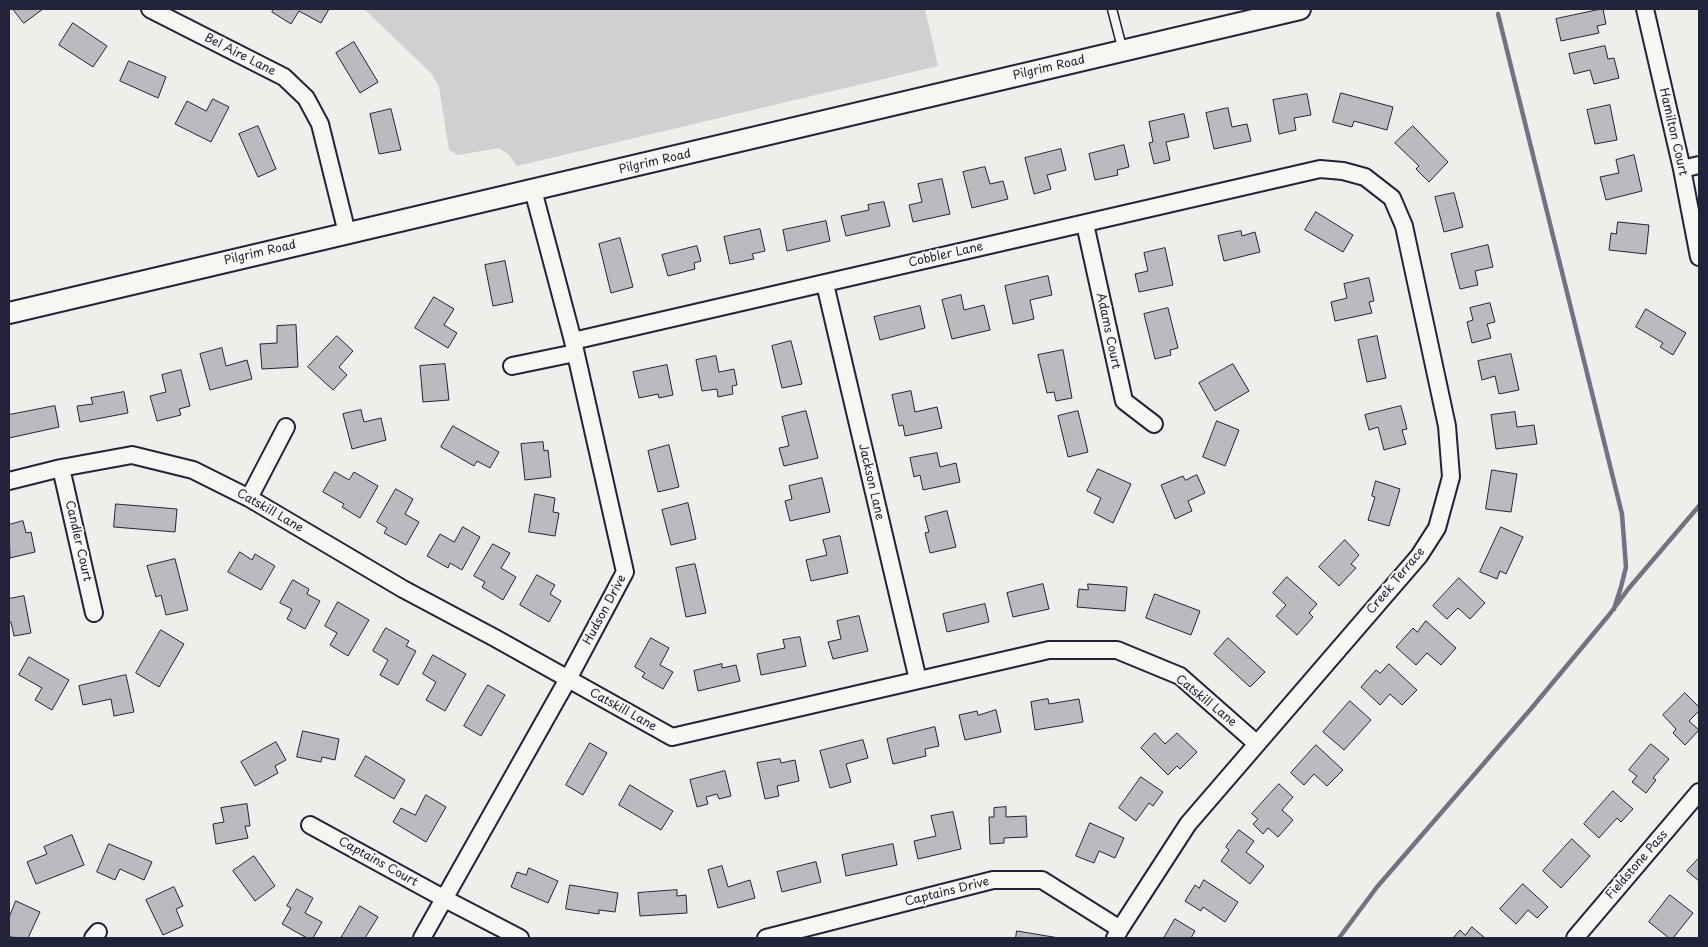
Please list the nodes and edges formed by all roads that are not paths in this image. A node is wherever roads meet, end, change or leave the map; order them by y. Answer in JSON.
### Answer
{"nodes":[{"id":1,"x":150,"y":9,"type":"edge"},
{"id":2,"x":1112,"y":9,"type":"edge"},
{"id":3,"x":1300,"y":9,"type":"edge"},
{"id":4,"x":1645,"y":9,"type":"edge"},
{"id":5,"x":1123,"y":51,"type":"junction"},
{"id":6,"x":1699,"y":165,"type":"edge"},
{"id":7,"x":1320,"y":169,"type":"joint"},
{"id":8,"x":1682,"y":169,"type":"junction"},
{"id":9,"x":533,"y":190,"type":"junction"},
{"id":10,"x":1085,"y":224,"type":"junction"},
{"id":11,"x":347,"y":233,"type":"junction"},
{"id":12,"x":1699,"y":257,"type":"edge"},
{"id":13,"x":825,"y":284,"type":"junction"},
{"id":14,"x":9,"y":313,"type":"edge"},
{"id":15,"x":574,"y":347,"type":"junction"},
{"id":16,"x":512,"y":366,"type":"dead end"},
{"id":17,"x":1154,"y":424,"type":"dead end"},
{"id":18,"x":286,"y":427,"type":"dead end"},
{"id":19,"x":61,"y":468,"type":"junction"},
{"id":20,"x":9,"y":481,"type":"edge"},
{"id":21,"x":249,"y":498,"type":"junction"},
{"id":22,"x":94,"y":613,"type":"dead end"},
{"id":23,"x":568,"y":679,"type":"junction"},
{"id":24,"x":918,"y":680,"type":"junction"},
{"id":25,"x":1256,"y":743,"type":"junction"},
{"id":26,"x":1699,"y":792,"type":"edge"},
{"id":27,"x":310,"y":825,"type":"dead end"},
{"id":28,"x":446,"y":900,"type":"junction"},
{"id":29,"x":1117,"y":934,"type":"edge"},
{"id":30,"x":422,"y":938,"type":"edge"},
{"id":31,"x":520,"y":938,"type":"edge"},
{"id":32,"x":766,"y":938,"type":"edge"},
{"id":33,"x":1575,"y":938,"type":"edge"}],
"edges":[{"from":1,"to":11,"type":"street","name":"Bel Aire Lane"},
{"from":2,"to":5,"type":"lane"},
{"from":3,"to":5,"type":"street","name":"Pilgrim Road"},
{"from":4,"to":8,"type":"street","name":"Hamilton Court"},
{"from":5,"to":9,"type":"street","name":"Pilgrim Road"},
{"from":6,"to":8,"type":"street"},
{"from":7,"to":10,"type":"street","name":"Cobbler Lane"},
{"from":7,"to":25,"type":"street","name":"Creek Terrace"},
{"from":8,"to":12,"type":"street","name":"Hamilton Court"},
{"from":9,"to":11,"type":"street","name":"Pilgrim Road"},
{"from":9,"to":15,"type":"street","name":"Hudson Drive"},
{"from":10,"to":13,"type":"street","name":"Cobbler Lane"},
{"from":10,"to":17,"type":"street","name":"Adams Court"},
{"from":11,"to":14,"type":"street","name":"Pilgrim Road"},
{"from":13,"to":15,"type":"street","name":"Cobbler Lane"},
{"from":13,"to":24,"type":"street","name":"Jackson Lane"},
{"from":15,"to":16,"type":"street","name":"Cobbler Lane"},
{"from":15,"to":23,"type":"street","name":"Hudson Drive"},
{"from":18,"to":21,"type":"street"},
{"from":19,"to":20,"type":"street","name":"Catskill Lane"},
{"from":19,"to":21,"type":"street","name":"Catskill Lane"},
{"from":19,"to":22,"type":"street","name":"Candler Court"},
{"from":21,"to":23,"type":"street","name":"Catskill Lane"},
{"from":23,"to":24,"type":"street","name":"Catskill Lane"},
{"from":23,"to":28,"type":"street","name":"Hudson Drive"},
{"from":24,"to":25,"type":"street","name":"Catskill Lane"},
{"from":25,"to":29,"type":"street","name":"Creek Terrace"},
{"from":26,"to":33,"type":"street","name":"Fieldstone Pass"},
{"from":27,"to":28,"type":"street","name":"Captains Court"},
{"from":28,"to":30,"type":"street","name":"Hudson Drive"},
{"from":28,"to":31,"type":"street"},
{"from":29,"to":32,"type":"street","name":"Captains Drive"}]}
